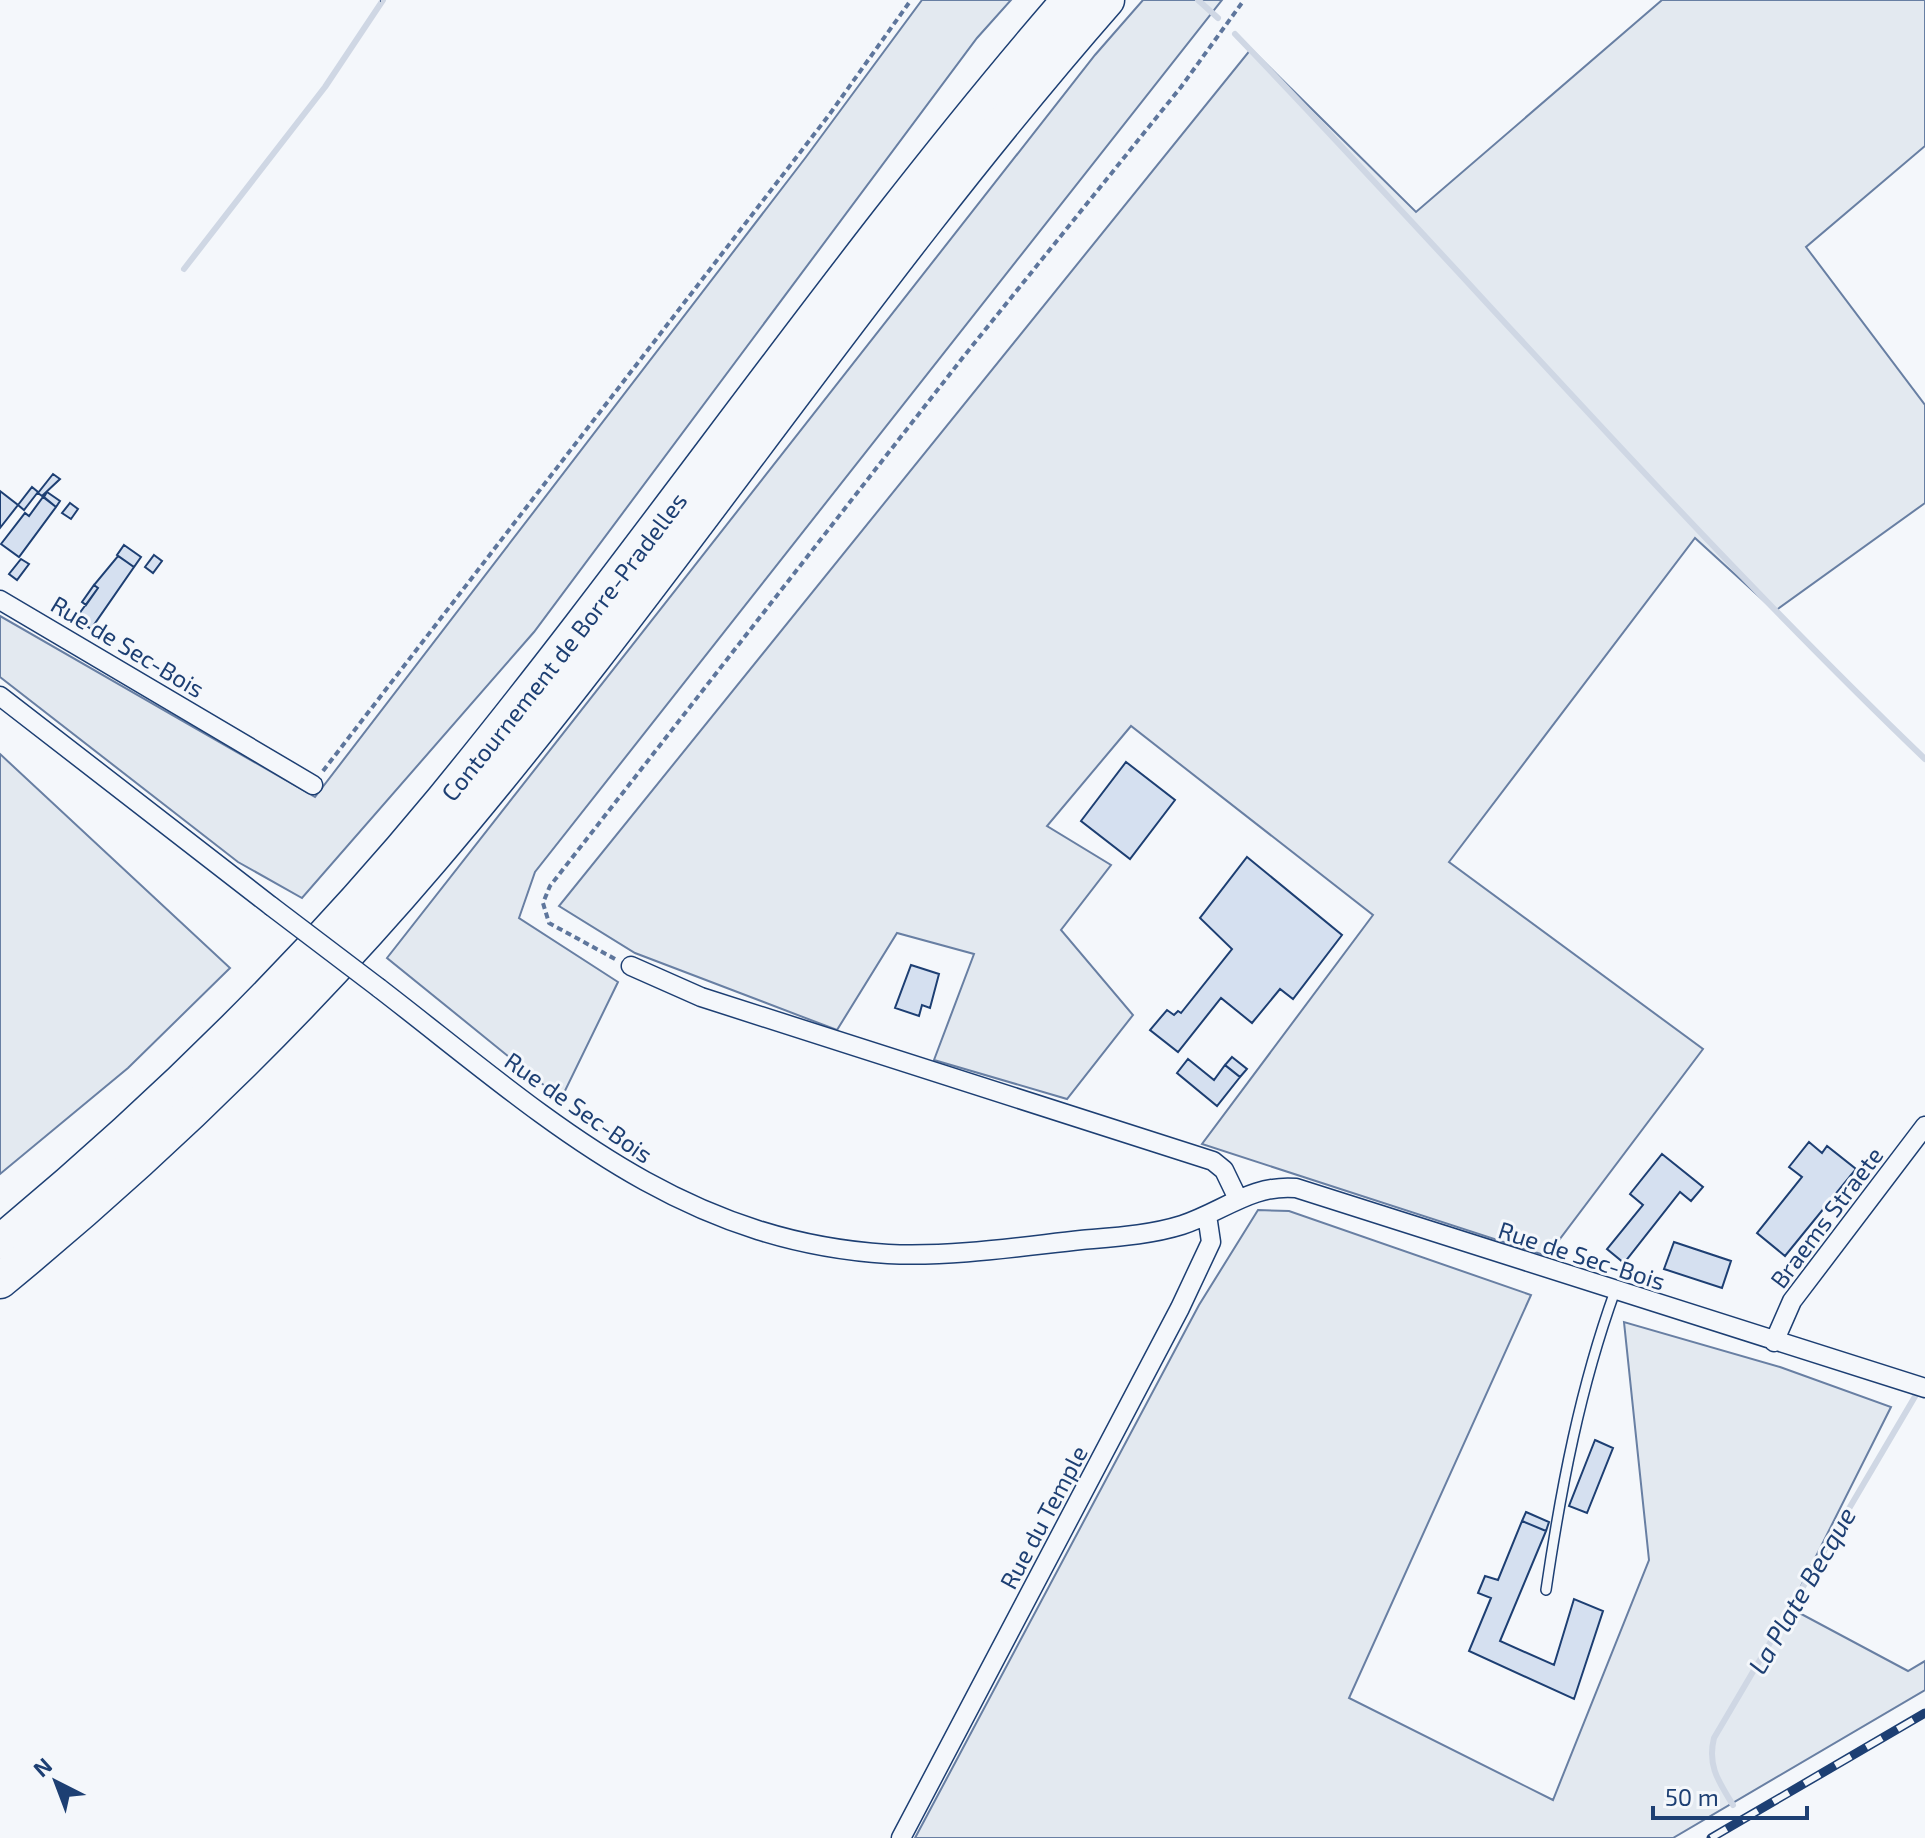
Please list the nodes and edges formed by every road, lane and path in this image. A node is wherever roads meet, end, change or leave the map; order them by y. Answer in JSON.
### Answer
{"nodes":[{"id":1,"x":911,"y":0,"type":"edge"},
{"id":2,"x":1069,"y":0,"type":"edge"},
{"id":3,"x":1107,"y":0,"type":"edge"},
{"id":4,"x":1244,"y":0,"type":"edge"},
{"id":5,"x":0,"y":600,"type":"edge"},
{"id":6,"x":0,"y":696,"type":"edge"},
{"id":7,"x":313,"y":785,"type":"joint"},
{"id":8,"x":631,"y":966,"type":"joint"},
{"id":9,"x":1925,"y":1126,"type":"edge"},
{"id":10,"x":1238,"y":1199,"type":"junction"},
{"id":11,"x":1207,"y":1215,"type":"junction"},
{"id":12,"x":0,"y":1242,"type":"edge"},
{"id":13,"x":0,"y":1281,"type":"edge"},
{"id":14,"x":1615,"y":1291,"type":"junction"},
{"id":15,"x":1774,"y":1342,"type":"junction"},
{"id":16,"x":1918,"y":1386,"type":"edge"},
{"id":17,"x":1546,"y":1590,"type":"dead end"},
{"id":18,"x":901,"y":1838,"type":"edge"}],
"edges":[{"from":1,"to":7,"type":"path"},
{"from":2,"to":12,"type":"highway","name":"Contournement de Borre-Pradelles"},
{"from":3,"to":13,"type":"highway"},
{"from":4,"to":8,"type":"path"},
{"from":5,"to":7,"type":"street","name":"Rue de Sec-Bois"},
{"from":6,"to":11,"type":"street","name":"Rue de Sec-Bois","bridge":true},
{"from":8,"to":10,"type":"street"},
{"from":9,"to":15,"type":"street","name":"Braems Straete"},
{"from":10,"to":11,"type":"street","name":"Rue de Sec-Bois"},
{"from":10,"to":14,"type":"street","name":"Rue de Sec-Bois"},
{"from":11,"to":18,"type":"street","name":"Rue du Temple"},
{"from":14,"to":15,"type":"street","name":"Rue de Sec-Bois"},
{"from":14,"to":17,"type":"lane"},
{"from":15,"to":16,"type":"street","name":"Rue de Sec-Bois"}]}
